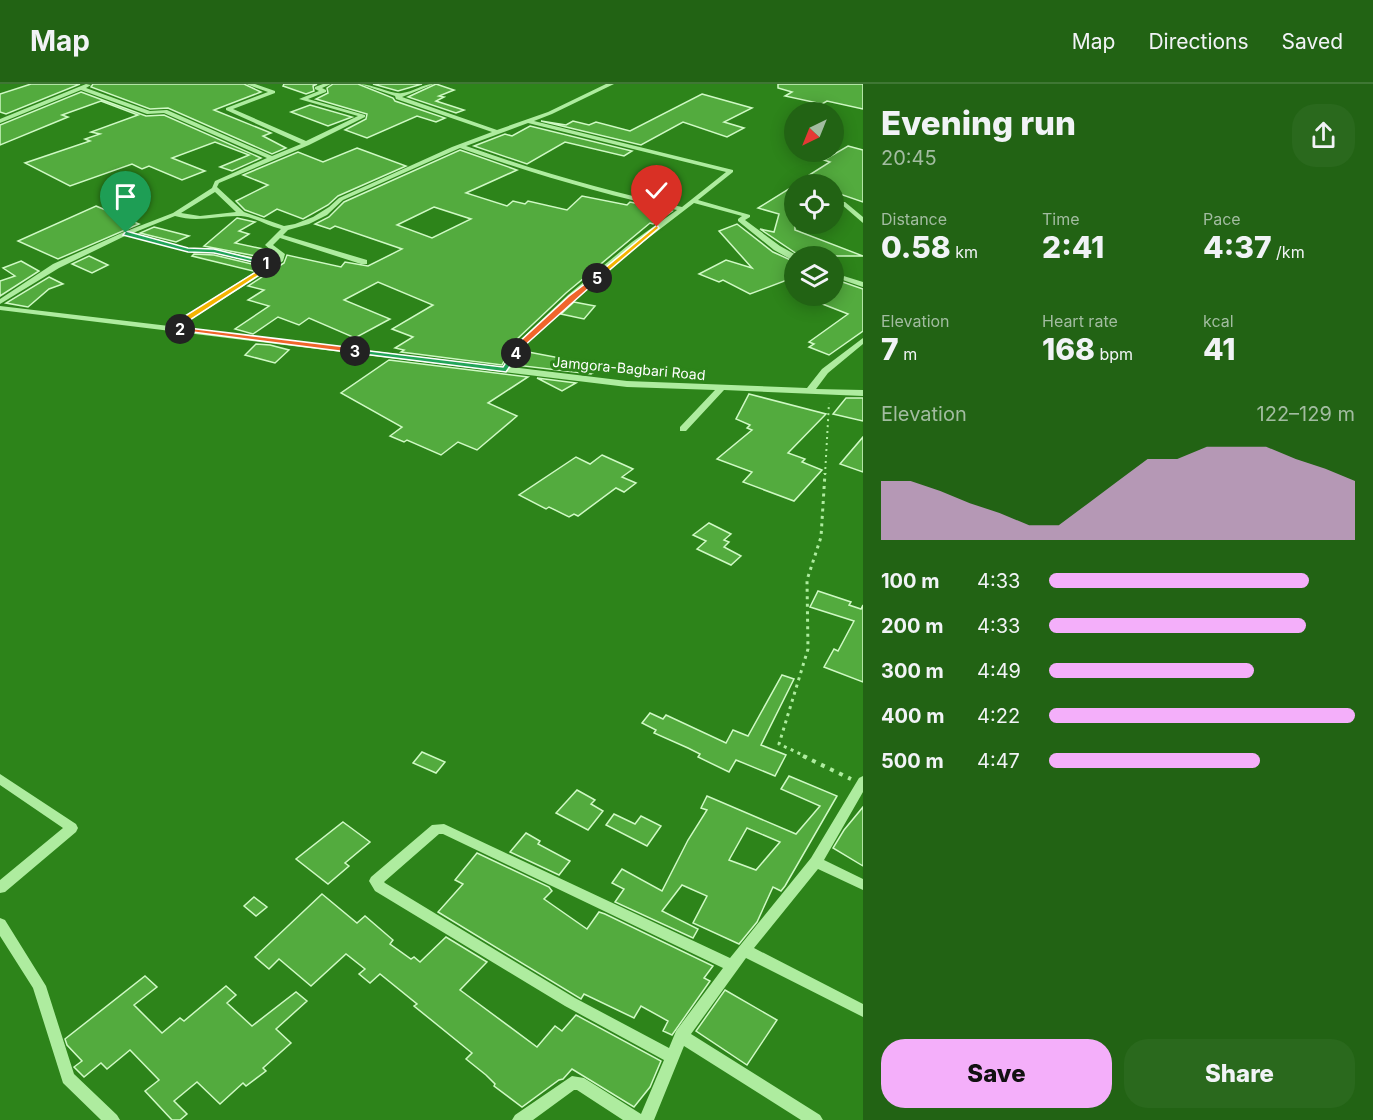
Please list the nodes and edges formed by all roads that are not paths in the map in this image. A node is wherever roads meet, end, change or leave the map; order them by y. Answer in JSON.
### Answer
{"nodes":[{"id":1,"x":91,"y":84,"type":"edge"},
{"id":2,"x":249,"y":84,"type":"edge"},
{"id":3,"x":328,"y":84,"type":"edge"},
{"id":4,"x":363,"y":84,"type":"edge"},
{"id":5,"x":431,"y":84,"type":"edge"},
{"id":6,"x":611,"y":84,"type":"edge"},
{"id":7,"x":82,"y":87,"type":"junction"},
{"id":8,"x":398,"y":98,"type":"junction"},
{"id":9,"x":0,"y":121,"type":"edge"},
{"id":10,"x":528,"y":121,"type":"junction"},
{"id":11,"x":497,"y":132,"type":"junction"},
{"id":12,"x":307,"y":144,"type":"junction"},
{"id":13,"x":460,"y":146,"type":"junction"},
{"id":14,"x":272,"y":158,"type":"junction"},
{"id":15,"x":215,"y":189,"type":"junction"},
{"id":16,"x":693,"y":201,"type":"junction"},
{"id":17,"x":844,"y":204,"type":"edge"},
{"id":18,"x":684,"y":209,"type":"junction"},
{"id":19,"x":176,"y":214,"type":"junction"},
{"id":20,"x":242,"y":214,"type":"junction"},
{"id":21,"x":863,"y":220,"type":"edge"},
{"id":22,"x":286,"y":228,"type":"junction"},
{"id":23,"x":126,"y":233,"type":"junction"},
{"id":24,"x":279,"y":236,"type":"junction"},
{"id":25,"x":784,"y":252,"type":"edge"},
{"id":26,"x":364,"y":262,"type":"dead end"},
{"id":27,"x":273,"y":264,"type":"junction"},
{"id":28,"x":844,"y":278,"type":"edge"},
{"id":29,"x":863,"y":285,"type":"edge"},
{"id":30,"x":1,"y":307,"type":"edge"},
{"id":31,"x":172,"y":328,"type":"junction"},
{"id":32,"x":863,"y":339,"type":"edge"},
{"id":33,"x":506,"y":369,"type":"junction"},
{"id":34,"x":721,"y":389,"type":"junction"},
{"id":35,"x":808,"y":392,"type":"junction"},
{"id":36,"x":863,"y":393,"type":"edge"},
{"id":37,"x":683,"y":429,"type":"dead end"},
{"id":38,"x":0,"y":779,"type":"edge"},
{"id":39,"x":862,"y":782,"type":"edge"},
{"id":40,"x":816,"y":862,"type":"junction"},
{"id":41,"x":863,"y":885,"type":"edge"},
{"id":42,"x":0,"y":888,"type":"edge"},
{"id":43,"x":0,"y":924,"type":"edge"},
{"id":44,"x":744,"y":950,"type":"junction"},
{"id":45,"x":732,"y":966,"type":"junction"},
{"id":46,"x":863,"y":1011,"type":"edge"},
{"id":47,"x":681,"y":1036,"type":"junction"},
{"id":48,"x":672,"y":1057,"type":"junction"},
{"id":49,"x":112,"y":1120,"type":"edge"},
{"id":50,"x":520,"y":1120,"type":"edge"},
{"id":51,"x":636,"y":1120,"type":"edge"},
{"id":52,"x":646,"y":1120,"type":"edge"},
{"id":53,"x":815,"y":1120,"type":"edge"}],
"edges":[{"from":1,"to":7,"type":"street"},
{"from":2,"to":12,"type":"street"},
{"from":3,"to":12,"type":"street"},
{"from":4,"to":8,"type":"street"},
{"from":5,"to":8,"type":"street"},
{"from":6,"to":10,"type":"street"},
{"from":7,"to":9,"type":"street"},
{"from":7,"to":14,"type":"street"},
{"from":8,"to":11,"type":"street"},
{"from":10,"to":11,"type":"street"},
{"from":10,"to":16,"type":"street"},
{"from":11,"to":13,"type":"street"},
{"from":12,"to":14,"type":"street"},
{"from":13,"to":18,"type":"street"},
{"from":13,"to":22,"type":"street"},
{"from":14,"to":15,"type":"street"},
{"from":15,"to":19,"type":"street"},
{"from":15,"to":20,"type":"street"},
{"from":16,"to":18,"type":"street"},
{"from":16,"to":25,"type":"street"},
{"from":17,"to":21,"type":"street"},
{"from":18,"to":33,"type":"street"},
{"from":19,"to":20,"type":"street"},
{"from":19,"to":23,"type":"street"},
{"from":20,"to":22,"type":"street"},
{"from":22,"to":24,"type":"street"},
{"from":23,"to":27,"type":"street"},
{"from":23,"to":30,"type":"street"},
{"from":24,"to":26,"type":"street"},
{"from":24,"to":27,"type":"street"},
{"from":27,"to":31,"type":"street"},
{"from":28,"to":29,"type":"street"},
{"from":30,"to":31,"type":"street","name":"Jamgora-Bagbari Road"},
{"from":31,"to":33,"type":"street","name":"Jamgora-Bagbari Road"},
{"from":32,"to":35,"type":"street"},
{"from":33,"to":34,"type":"street","name":"Jamgora-Bagbari Road"},
{"from":34,"to":35,"type":"street","name":"Jamgora-Bagbari Road"},
{"from":34,"to":37,"type":"street"},
{"from":35,"to":36,"type":"street","name":"Jamgora-Bagbari Road"},
{"from":38,"to":42,"type":"street"},
{"from":39,"to":40,"type":"street"},
{"from":40,"to":41,"type":"street"},
{"from":40,"to":44,"type":"street"},
{"from":43,"to":49,"type":"street"},
{"from":44,"to":45,"type":"street"},
{"from":44,"to":46,"type":"street"},
{"from":45,"to":47,"type":"street"},
{"from":45,"to":48,"type":"street"},
{"from":47,"to":48,"type":"street"},
{"from":47,"to":53,"type":"street"},
{"from":48,"to":52,"type":"street"},
{"from":50,"to":51,"type":"street"}]}
